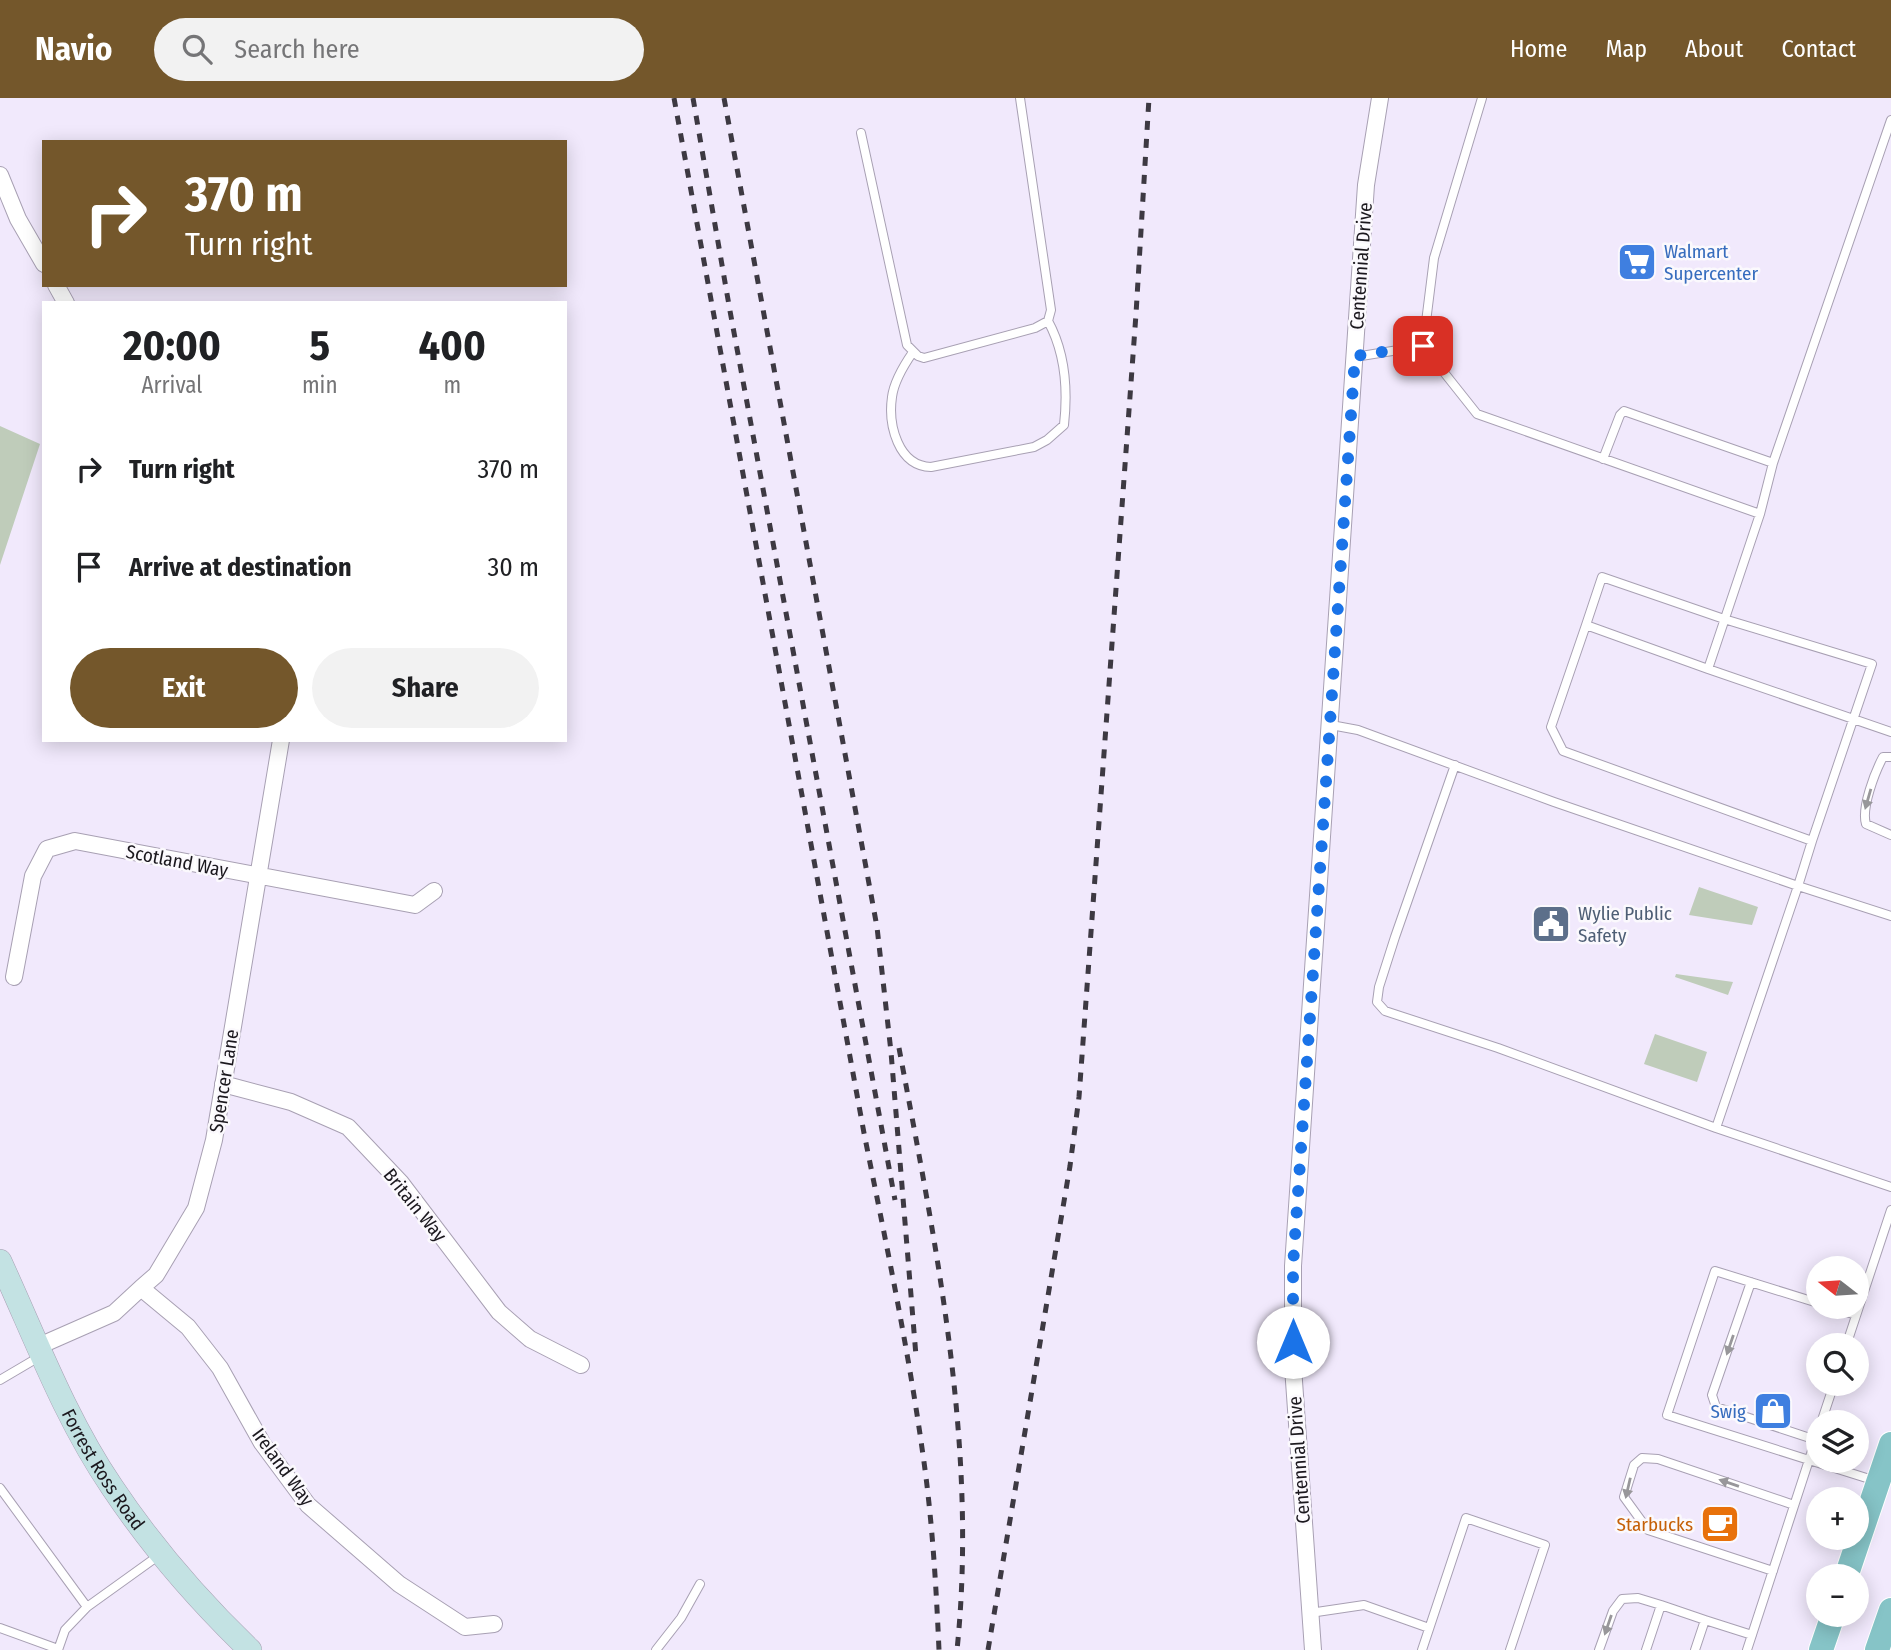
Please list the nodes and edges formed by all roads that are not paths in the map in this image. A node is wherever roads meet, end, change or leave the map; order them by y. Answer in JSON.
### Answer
{"nodes":[{"id":1,"x":1020,"y":98,"type":"edge"},
{"id":2,"x":1380,"y":98,"type":"edge"},
{"id":3,"x":1482,"y":98,"type":"edge"},
{"id":4,"x":1891,"y":120,"type":"edge"},
{"id":5,"x":861,"y":132,"type":"dead end"},
{"id":6,"x":0,"y":174,"type":"edge"},
{"id":7,"x":42,"y":261,"type":"edge"},
{"id":8,"x":1048,"y":321,"type":"junction"},
{"id":9,"x":1423,"y":346,"type":"junction"},
{"id":10,"x":913,"y":352,"type":"junction"},
{"id":11,"x":1355,"y":356,"type":"junction"},
{"id":12,"x":1603,"y":458,"type":"junction"},
{"id":13,"x":1773,"y":463,"type":"junction"},
{"id":14,"x":1760,"y":514,"type":"junction"},
{"id":15,"x":1724,"y":619,"type":"junction"},
{"id":16,"x":1586,"y":625,"type":"junction"},
{"id":17,"x":1708,"y":669,"type":"junction"},
{"id":18,"x":1854,"y":719,"type":"junction"},
{"id":19,"x":1331,"y":725,"type":"junction"},
{"id":20,"x":1891,"y":732,"type":"edge"},
{"id":21,"x":281,"y":742,"type":"edge"},
{"id":22,"x":1891,"y":757,"type":"edge"},
{"id":23,"x":1455,"y":765,"type":"junction"},
{"id":24,"x":1891,"y":835,"type":"edge"},
{"id":25,"x":1812,"y":841,"type":"junction"},
{"id":26,"x":258,"y":877,"type":"junction"},
{"id":27,"x":1798,"y":886,"type":"junction"},
{"id":28,"x":434,"y":891,"type":"dead end"},
{"id":29,"x":1891,"y":916,"type":"edge"},
{"id":30,"x":13,"y":977,"type":"dead end"},
{"id":31,"x":223,"y":1084,"type":"junction"},
{"id":32,"x":1716,"y":1128,"type":"junction"},
{"id":33,"x":1891,"y":1187,"type":"edge"},
{"id":34,"x":1891,"y":1210,"type":"edge"},
{"id":35,"x":0,"y":1261,"type":"edge"},
{"id":36,"x":1869,"y":1276,"type":"edge"},
{"id":37,"x":1751,"y":1282,"type":"junction"},
{"id":38,"x":141,"y":1288,"type":"junction"},
{"id":39,"x":1806,"y":1299,"type":"edge"},
{"id":40,"x":41,"y":1350,"type":"junction"},
{"id":41,"x":581,"y":1365,"type":"dead end"},
{"id":42,"x":0,"y":1380,"type":"edge"},
{"id":43,"x":1806,"y":1433,"type":"edge"},
{"id":44,"x":1891,"y":1444,"type":"edge"},
{"id":45,"x":1806,"y":1459,"type":"edge"},
{"id":46,"x":1806,"y":1469,"type":"edge"},
{"id":47,"x":1850,"y":1473,"type":"edge"},
{"id":48,"x":1885,"y":1484,"type":"edge"},
{"id":49,"x":0,"y":1489,"type":"edge"},
{"id":50,"x":1794,"y":1505,"type":"junction"},
{"id":51,"x":160,"y":1554,"type":"junction"},
{"id":52,"x":1851,"y":1564,"type":"edge"},
{"id":53,"x":1773,"y":1571,"type":"junction"},
{"id":54,"x":700,"y":1584,"type":"dead end"},
{"id":55,"x":1661,"y":1605,"type":"junction"},
{"id":56,"x":87,"y":1607,"type":"junction"},
{"id":57,"x":1891,"y":1610,"type":"edge"},
{"id":58,"x":1310,"y":1613,"type":"junction"},
{"id":59,"x":1705,"y":1619,"type":"junction"},
{"id":60,"x":494,"y":1624,"type":"dead end"},
{"id":61,"x":1829,"y":1627,"type":"edge"},
{"id":62,"x":0,"y":1628,"type":"edge"},
{"id":63,"x":1429,"y":1628,"type":"junction"},
{"id":64,"x":1752,"y":1635,"type":"junction"},
{"id":65,"x":58,"y":1650,"type":"edge"},
{"id":66,"x":250,"y":1650,"type":"edge"},
{"id":67,"x":656,"y":1650,"type":"edge"},
{"id":68,"x":1313,"y":1650,"type":"edge"},
{"id":69,"x":1422,"y":1650,"type":"edge"},
{"id":70,"x":1510,"y":1650,"type":"edge"},
{"id":71,"x":1599,"y":1650,"type":"edge"},
{"id":72,"x":1646,"y":1650,"type":"edge"},
{"id":73,"x":1695,"y":1650,"type":"edge"},
{"id":74,"x":1747,"y":1650,"type":"edge"},
{"id":75,"x":1821,"y":1650,"type":"edge"},
{"id":76,"x":1877,"y":1650,"type":"edge"}],
"edges":[{"from":1,"to":8,"type":"lane"},
{"from":2,"to":11,"type":"street","name":"Centennial Drive"},
{"from":3,"to":9,"type":"lane"},
{"from":4,"to":13,"type":"lane"},
{"from":5,"to":10,"type":"lane"},
{"from":6,"to":7,"type":"street"},
{"from":8,"to":10,"type":"lane"},
{"from":8,"to":10,"type":"lane"},
{"from":9,"to":11,"type":"lane"},
{"from":9,"to":12,"type":"lane"},
{"from":11,"to":19,"type":"street","name":"Centennial Drive"},
{"from":12,"to":13,"type":"lane"},
{"from":12,"to":14,"type":"lane"},
{"from":13,"to":14,"type":"lane"},
{"from":14,"to":15,"type":"lane"},
{"from":15,"to":16,"type":"lane"},
{"from":15,"to":17,"type":"lane"},
{"from":15,"to":18,"type":"lane"},
{"from":16,"to":17,"type":"lane"},
{"from":16,"to":25,"type":"lane"},
{"from":17,"to":18,"type":"lane"},
{"from":18,"to":20,"type":"lane"},
{"from":18,"to":25,"type":"lane"},
{"from":19,"to":23,"type":"lane"},
{"from":19,"to":58,"type":"street","name":"Centennial Drive"},
{"from":21,"to":26,"type":"street","name":"Spencer Lane"},
{"from":22,"to":24,"type":"lane","one_way":true},
{"from":23,"to":27,"type":"lane"},
{"from":23,"to":32,"type":"lane"},
{"from":25,"to":27,"type":"lane"},
{"from":26,"to":28,"type":"street","name":"Scotland Way"},
{"from":26,"to":30,"type":"street","name":"Scotland Way"},
{"from":26,"to":31,"type":"street","name":"Spencer Lane"},
{"from":27,"to":29,"type":"lane"},
{"from":27,"to":32,"type":"lane"},
{"from":31,"to":38,"type":"street","name":"Spencer Lane"},
{"from":31,"to":41,"type":"street","name":"Britain Way"},
{"from":32,"to":33,"type":"lane"},
{"from":34,"to":36,"type":"lane"},
{"from":35,"to":40,"type":"street","name":"Forrest Ross Road"},
{"from":37,"to":39,"type":"lane"},
{"from":37,"to":43,"type":"lane","one_way":true},
{"from":37,"to":45,"type":"lane"},
{"from":38,"to":40,"type":"street","name":"Spencer Lane"},
{"from":38,"to":60,"type":"street","name":"Ireland Way"},
{"from":40,"to":42,"type":"lane"},
{"from":40,"to":51,"type":"street","name":"Forrest Ross Road"},
{"from":44,"to":48,"type":"main road"},
{"from":46,"to":50,"type":"lane"},
{"from":47,"to":48,"type":"lane"},
{"from":48,"to":52,"type":"main road"},
{"from":49,"to":56,"type":"lane"},
{"from":50,"to":53,"type":"lane"},
{"from":50,"to":53,"type":"lane","one_way":true},
{"from":51,"to":56,"type":"lane"},
{"from":51,"to":66,"type":"street","name":"Forrest Ross Road"},
{"from":53,"to":64,"type":"lane"},
{"from":54,"to":67,"type":"lane"},
{"from":55,"to":59,"type":"lane"},
{"from":55,"to":71,"type":"lane","one_way":true},
{"from":55,"to":72,"type":"lane"},
{"from":56,"to":65,"type":"lane"},
{"from":57,"to":76,"type":"main road"},
{"from":58,"to":63,"type":"lane"},
{"from":58,"to":68,"type":"street","name":"Centennial Drive"},
{"from":59,"to":64,"type":"lane"},
{"from":59,"to":73,"type":"lane"},
{"from":61,"to":75,"type":"main road"},
{"from":62,"to":65,"type":"lane"},
{"from":63,"to":69,"type":"lane"},
{"from":63,"to":70,"type":"lane"},
{"from":64,"to":74,"type":"lane"}]}
